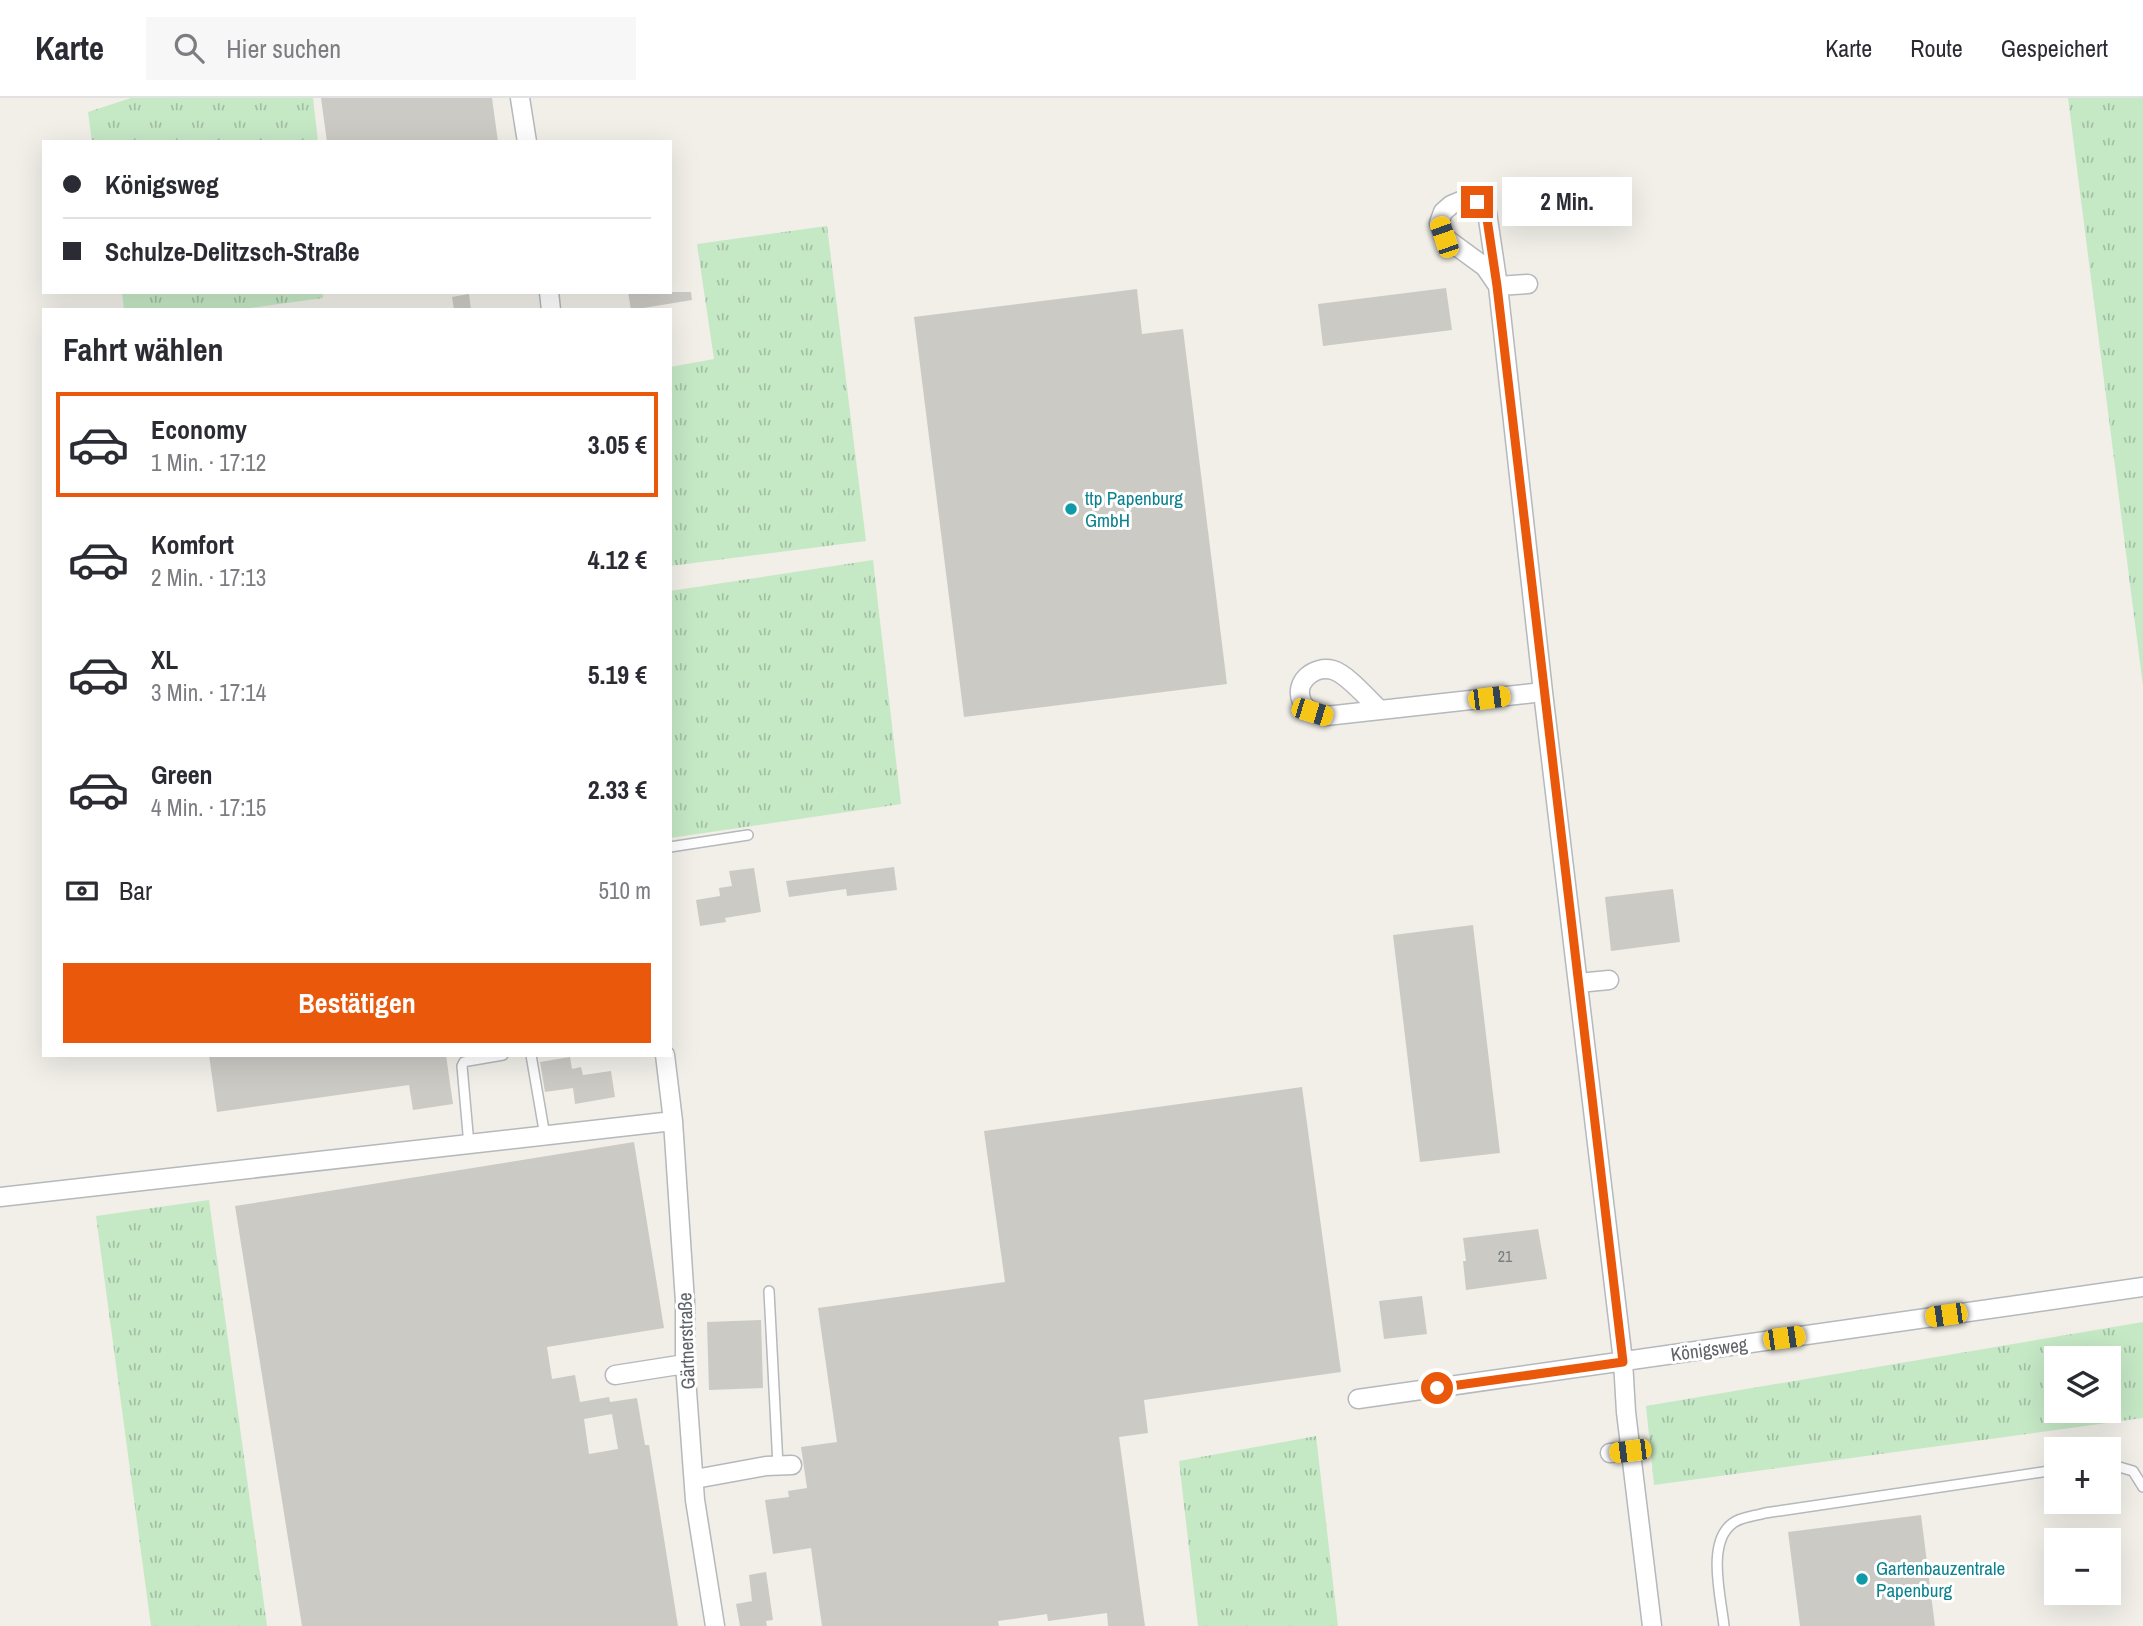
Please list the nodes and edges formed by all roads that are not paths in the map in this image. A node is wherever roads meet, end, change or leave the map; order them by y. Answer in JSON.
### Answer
{"nodes":[{"id":1,"x":520,"y":98,"type":"edge"},
{"id":2,"x":527,"y":140,"type":"edge"},
{"id":3,"x":1528,"y":284,"type":"dead end"},
{"id":4,"x":1497,"y":286,"type":"junction"},
{"id":5,"x":1543,"y":692,"type":"junction"},
{"id":6,"x":1380,"y":710,"type":"dead end"},
{"id":7,"x":748,"y":835,"type":"dead end"},
{"id":8,"x":672,"y":847,"type":"edge"},
{"id":9,"x":1609,"y":980,"type":"dead end"},
{"id":10,"x":1578,"y":983,"type":"junction"},
{"id":11,"x":491,"y":1057,"type":"edge"},
{"id":12,"x":531,"y":1057,"type":"edge"},
{"id":13,"x":664,"y":1057,"type":"edge"},
{"id":14,"x":673,"y":1121,"type":"junction"},
{"id":15,"x":545,"y":1136,"type":"junction"},
{"id":16,"x":469,"y":1145,"type":"junction"},
{"id":17,"x":0,"y":1198,"type":"edge"},
{"id":18,"x":2143,"y":1287,"type":"edge"},
{"id":19,"x":769,"y":1291,"type":"dead end"},
{"id":20,"x":1623,"y":1362,"type":"junction"},
{"id":21,"x":685,"y":1364,"type":"junction"},
{"id":22,"x":615,"y":1375,"type":"dead end"},
{"id":23,"x":1358,"y":1399,"type":"dead end"},
{"id":24,"x":1630,"y":1451,"type":"junction"},
{"id":25,"x":1610,"y":1453,"type":"dead end"},
{"id":26,"x":785,"y":1466,"type":"joint"},
{"id":27,"x":2121,"y":1468,"type":"edge"},
{"id":28,"x":2044,"y":1472,"type":"edge"},
{"id":29,"x":695,"y":1479,"type":"junction"},
{"id":30,"x":2143,"y":1487,"type":"edge"},
{"id":31,"x":715,"y":1626,"type":"edge"},
{"id":32,"x":1652,"y":1626,"type":"edge"},
{"id":33,"x":1724,"y":1626,"type":"edge"}],
"edges":[{"from":1,"to":2,"type":"street"},
{"from":3,"to":4,"type":"street"},
{"from":4,"to":4,"type":"street"},
{"from":4,"to":5,"type":"street"},
{"from":5,"to":6,"type":"street"},
{"from":5,"to":10,"type":"street"},
{"from":7,"to":8,"type":"lane"},
{"from":9,"to":10,"type":"street"},
{"from":10,"to":20,"type":"street"},
{"from":11,"to":16,"type":"lane"},
{"from":12,"to":15,"type":"lane"},
{"from":13,"to":14,"type":"street","name":"Gärtnerstraße"},
{"from":14,"to":15,"type":"street"},
{"from":14,"to":21,"type":"street","name":"Gärtnerstraße"},
{"from":15,"to":16,"type":"street"},
{"from":16,"to":17,"type":"street"},
{"from":18,"to":20,"type":"street","name":"Königsweg"},
{"from":19,"to":26,"type":"lane"},
{"from":20,"to":23,"type":"street","name":"Königsweg"},
{"from":20,"to":24,"type":"street"},
{"from":21,"to":22,"type":"street"},
{"from":21,"to":29,"type":"street","name":"Gärtnerstraße"},
{"from":24,"to":25,"type":"street"},
{"from":24,"to":32,"type":"street"},
{"from":26,"to":29,"type":"street"},
{"from":27,"to":30,"type":"lane"},
{"from":28,"to":33,"type":"lane"},
{"from":29,"to":31,"type":"street","name":"Gärtnerstraße"}]}
